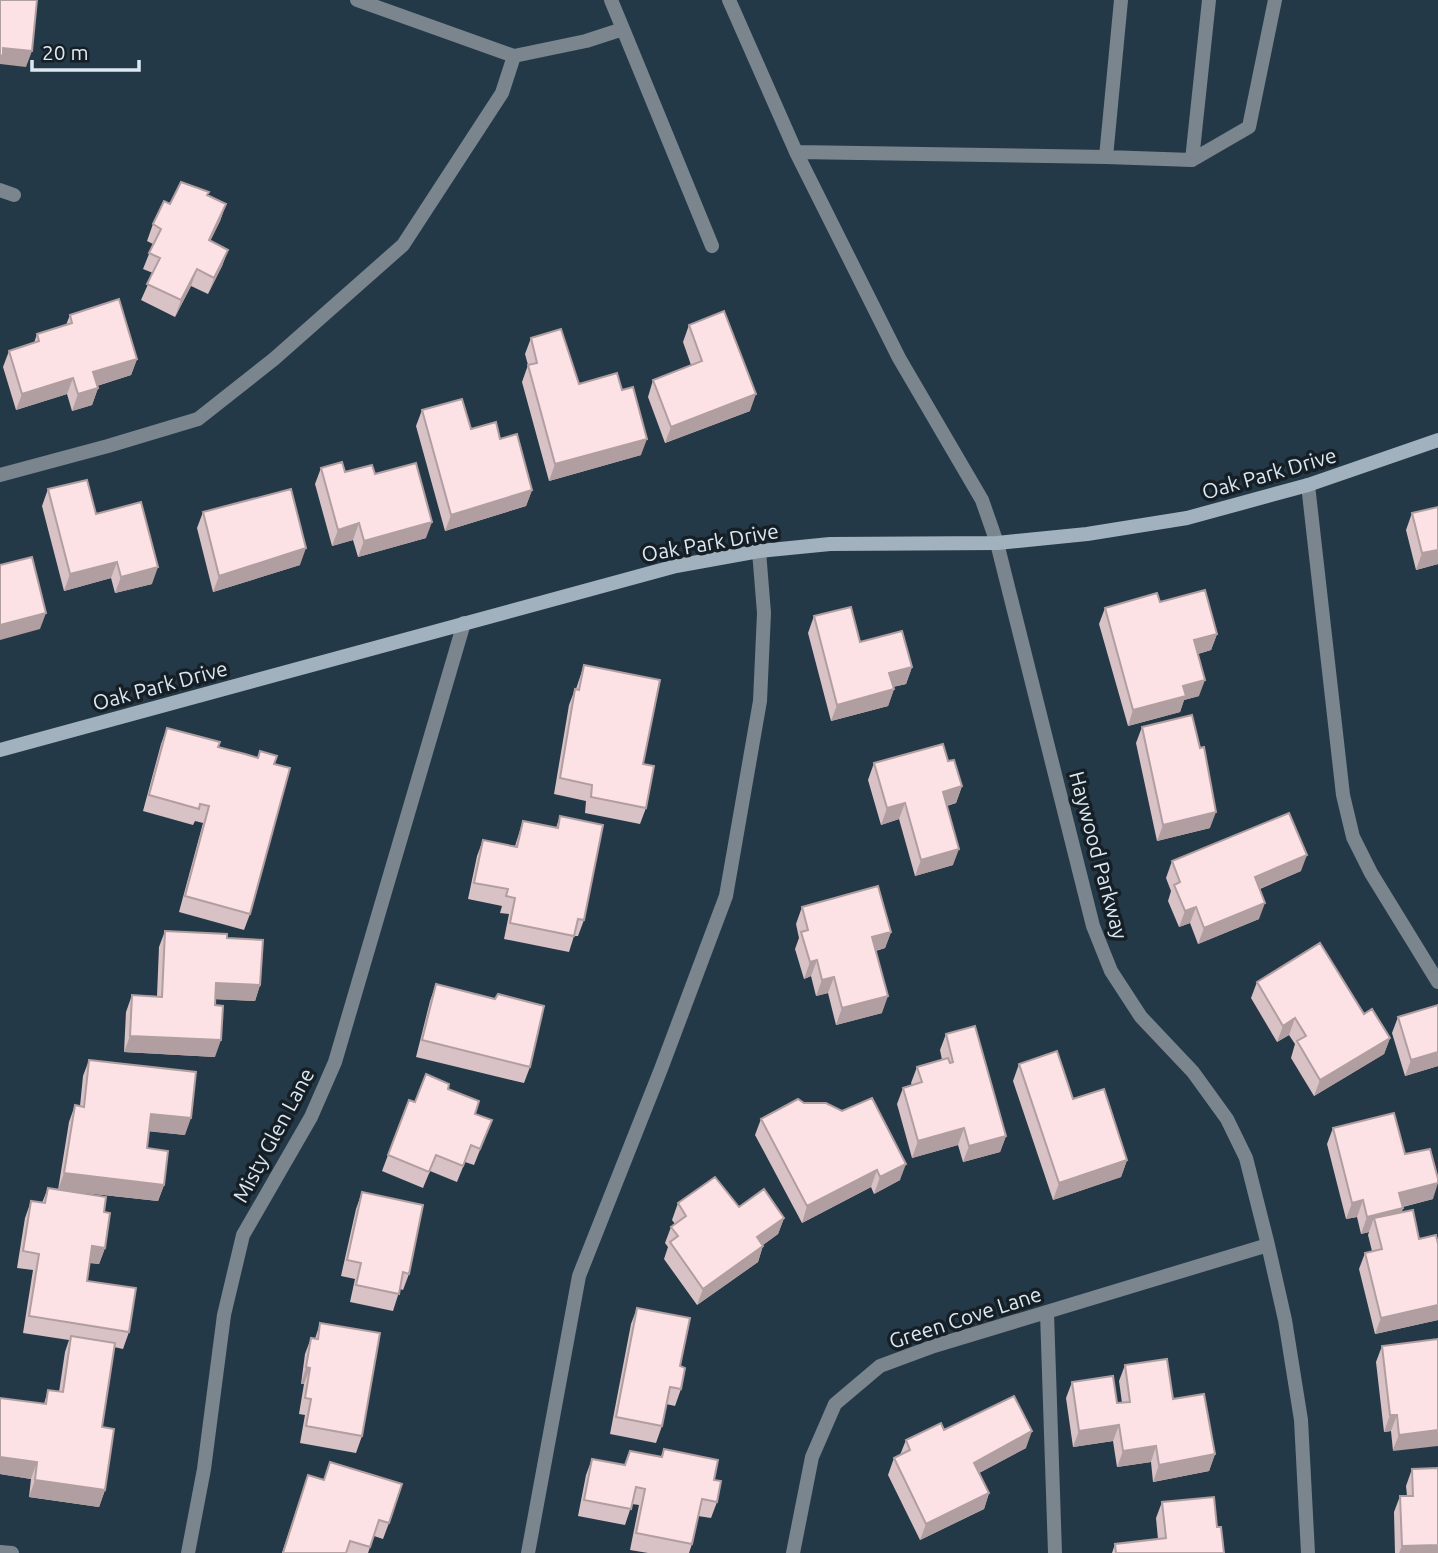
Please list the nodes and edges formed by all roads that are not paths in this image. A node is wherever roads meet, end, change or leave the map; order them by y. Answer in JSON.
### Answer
{"nodes":[{"id":1,"x":357,"y":0,"type":"edge"},
{"id":2,"x":611,"y":0,"type":"edge"},
{"id":3,"x":729,"y":0,"type":"edge"},
{"id":4,"x":1121,"y":0,"type":"edge"},
{"id":5,"x":1209,"y":0,"type":"edge"},
{"id":6,"x":1275,"y":0,"type":"edge"},
{"id":7,"x":623,"y":29,"type":"junction"},
{"id":8,"x":514,"y":56,"type":"junction"},
{"id":9,"x":796,"y":152,"type":"junction"},
{"id":10,"x":1107,"y":157,"type":"junction"},
{"id":11,"x":1192,"y":160,"type":"junction"},
{"id":12,"x":712,"y":246,"type":"dead end"},
{"id":13,"x":1438,"y":440,"type":"edge"},
{"id":14,"x":0,"y":475,"type":"edge"},
{"id":15,"x":1308,"y":485,"type":"junction"},
{"id":16,"x":997,"y":543,"type":"junction"},
{"id":17,"x":759,"y":551,"type":"junction"},
{"id":18,"x":464,"y":623,"type":"junction"},
{"id":19,"x":0,"y":750,"type":"edge"},
{"id":20,"x":1438,"y":982,"type":"edge"},
{"id":21,"x":1268,"y":1245,"type":"junction"},
{"id":22,"x":1047,"y":1312,"type":"junction"},
{"id":23,"x":0,"y":1552,"type":"edge"},
{"id":24,"x":12,"y":1553,"type":"edge"},
{"id":25,"x":188,"y":1553,"type":"edge"},
{"id":26,"x":528,"y":1553,"type":"edge"},
{"id":27,"x":793,"y":1553,"type":"edge"},
{"id":28,"x":1055,"y":1553,"type":"edge"},
{"id":29,"x":1308,"y":1553,"type":"edge"}],
"edges":[{"from":1,"to":8,"type":"street"},
{"from":2,"to":7,"type":"street"},
{"from":3,"to":9,"type":"street","name":"Haywood Parkway"},
{"from":4,"to":10,"type":"street"},
{"from":5,"to":11,"type":"street"},
{"from":6,"to":11,"type":"street"},
{"from":7,"to":8,"type":"street"},
{"from":7,"to":12,"type":"street"},
{"from":8,"to":14,"type":"street"},
{"from":9,"to":10,"type":"street"},
{"from":9,"to":16,"type":"street","name":"Haywood Parkway"},
{"from":10,"to":11,"type":"street"},
{"from":13,"to":15,"type":"street","name":"Oak Park Drive"},
{"from":15,"to":16,"type":"street","name":"Oak Park Drive"},
{"from":15,"to":20,"type":"street"},
{"from":16,"to":17,"type":"street","name":"Oak Park Drive"},
{"from":16,"to":21,"type":"street","name":"Haywood Parkway"},
{"from":17,"to":18,"type":"street","name":"Oak Park Drive"},
{"from":17,"to":26,"type":"street"},
{"from":18,"to":19,"type":"street","name":"Oak Park Drive"},
{"from":18,"to":25,"type":"street","name":"Misty Glen Lane"},
{"from":21,"to":22,"type":"street","name":"Green Cove Lane"},
{"from":21,"to":29,"type":"street","name":"Haywood Parkway"},
{"from":22,"to":27,"type":"street","name":"Green Cove Lane"},
{"from":22,"to":28,"type":"street"},
{"from":23,"to":24,"type":"street"}]}
